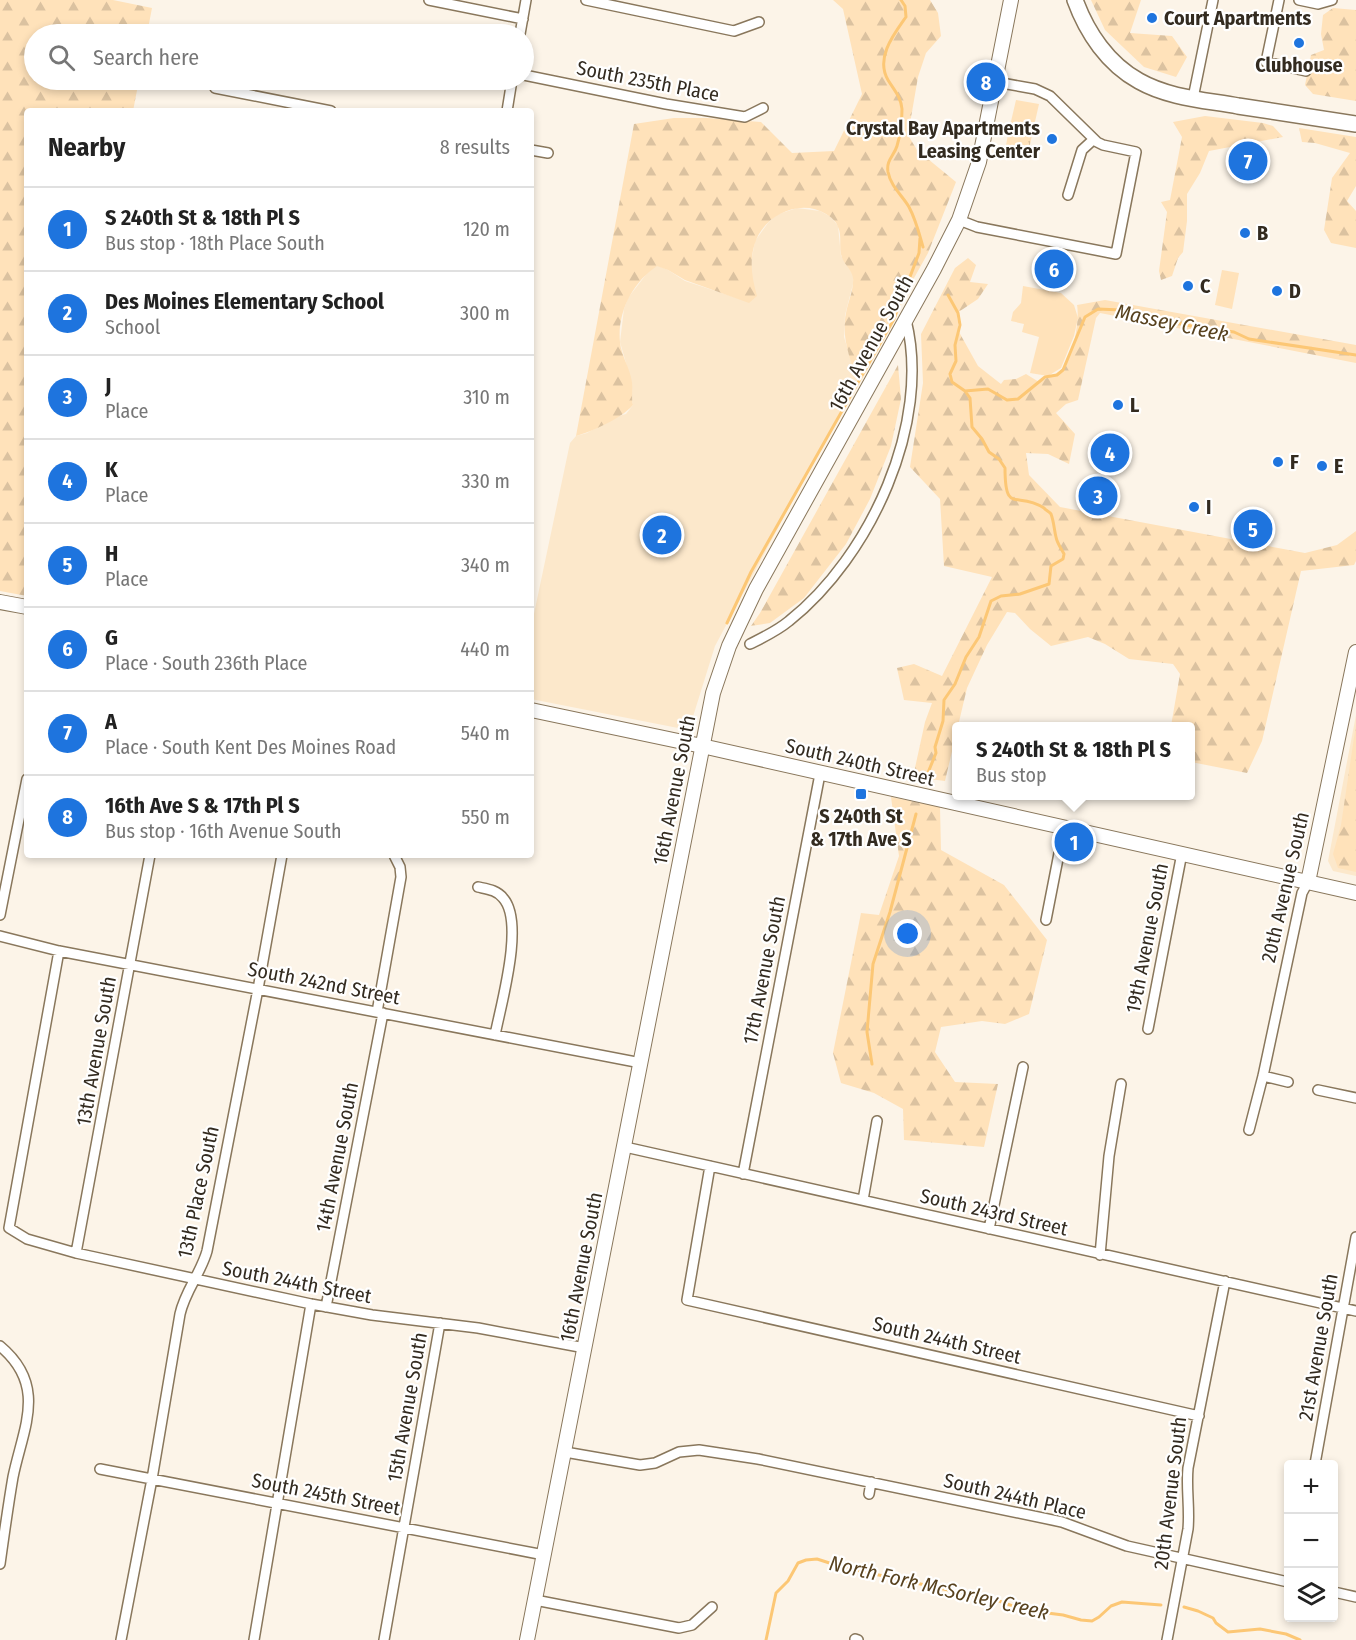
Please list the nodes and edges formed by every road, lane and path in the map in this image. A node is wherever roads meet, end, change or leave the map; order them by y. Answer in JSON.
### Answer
{"nodes":[{"id":1,"x":429,"y":0,"type":"edge"},
{"id":2,"x":526,"y":0,"type":"edge"},
{"id":3,"x":586,"y":0,"type":"edge"},
{"id":4,"x":1011,"y":0,"type":"edge"},
{"id":5,"x":1075,"y":0,"type":"edge"},
{"id":6,"x":1213,"y":0,"type":"edge"},
{"id":7,"x":1279,"y":0,"type":"edge"},
{"id":8,"x":1299,"y":0,"type":"edge"},
{"id":9,"x":1332,"y":0,"type":"edge"},
{"id":10,"x":523,"y":19,"type":"junction"},
{"id":11,"x":759,"y":22,"type":"dead end"},
{"id":12,"x":522,"y":24,"type":"edge"},
{"id":13,"x":1306,"y":71,"type":"dead end"},
{"id":14,"x":534,"y":77,"type":"edge"},
{"id":15,"x":996,"y":82,"type":"junction"},
{"id":16,"x":225,"y":90,"type":"edge"},
{"id":17,"x":510,"y":90,"type":"edge"},
{"id":18,"x":1193,"y":98,"type":"junction"},
{"id":19,"x":316,"y":108,"type":"edge"},
{"id":20,"x":507,"y":108,"type":"edge"},
{"id":21,"x":763,"y":108,"type":"dead end"},
{"id":22,"x":1356,"y":124,"type":"edge"},
{"id":23,"x":1094,"y":139,"type":"junction"},
{"id":24,"x":534,"y":151,"type":"edge"},
{"id":25,"x":548,"y":153,"type":"dead end"},
{"id":26,"x":1068,"y":195,"type":"dead end"},
{"id":27,"x":959,"y":220,"type":"junction"},
{"id":28,"x":906,"y":320,"type":"junction"},
{"id":29,"x":0,"y":602,"type":"edge"},
{"id":30,"x":24,"y":606,"type":"edge"},
{"id":31,"x":750,"y":644,"type":"dead end"},
{"id":32,"x":1356,"y":652,"type":"edge"},
{"id":33,"x":534,"y":711,"type":"edge"},
{"id":34,"x":702,"y":746,"type":"junction"},
{"id":35,"x":820,"y":774,"type":"junction"},
{"id":36,"x":24,"y":794,"type":"edge"},
{"id":37,"x":1064,"y":828,"type":"junction"},
{"id":38,"x":1182,"y":852,"type":"junction"},
{"id":39,"x":149,"y":858,"type":"edge"},
{"id":40,"x":281,"y":858,"type":"edge"},
{"id":41,"x":396,"y":858,"type":"edge"},
{"id":42,"x":1308,"y":882,"type":"junction"},
{"id":43,"x":478,"y":887,"type":"dead end"},
{"id":44,"x":1356,"y":893,"type":"edge"},
{"id":45,"x":0,"y":915,"type":"edge"},
{"id":46,"x":1046,"y":920,"type":"dead end"},
{"id":47,"x":0,"y":936,"type":"edge"},
{"id":48,"x":59,"y":951,"type":"junction"},
{"id":49,"x":130,"y":964,"type":"junction"},
{"id":50,"x":258,"y":989,"type":"junction"},
{"id":51,"x":380,"y":1013,"type":"junction"},
{"id":52,"x":1148,"y":1029,"type":"dead end"},
{"id":53,"x":495,"y":1035,"type":"junction"},
{"id":54,"x":641,"y":1063,"type":"junction"},
{"id":55,"x":1023,"y":1067,"type":"dead end"},
{"id":56,"x":1263,"y":1076,"type":"junction"},
{"id":57,"x":1288,"y":1082,"type":"dead end"},
{"id":58,"x":1121,"y":1083,"type":"dead end"},
{"id":59,"x":1318,"y":1090,"type":"dead end"},
{"id":60,"x":1356,"y":1098,"type":"edge"},
{"id":61,"x":877,"y":1121,"type":"dead end"},
{"id":62,"x":1249,"y":1130,"type":"dead end"},
{"id":63,"x":625,"y":1147,"type":"junction"},
{"id":64,"x":710,"y":1166,"type":"junction"},
{"id":65,"x":743,"y":1174,"type":"junction"},
{"id":66,"x":862,"y":1200,"type":"junction"},
{"id":67,"x":989,"y":1229,"type":"junction"},
{"id":68,"x":1356,"y":1237,"type":"edge"},
{"id":69,"x":76,"y":1253,"type":"junction"},
{"id":70,"x":1100,"y":1255,"type":"junction"},
{"id":71,"x":195,"y":1280,"type":"junction"},
{"id":72,"x":1225,"y":1281,"type":"junction"},
{"id":73,"x":311,"y":1304,"type":"junction"},
{"id":74,"x":326,"y":1307,"type":"junction"},
{"id":75,"x":1343,"y":1308,"type":"junction"},
{"id":76,"x":1356,"y":1311,"type":"edge"},
{"id":77,"x":440,"y":1323,"type":"junction"},
{"id":78,"x":0,"y":1346,"type":"edge"},
{"id":79,"x":585,"y":1348,"type":"junction"},
{"id":80,"x":1198,"y":1416,"type":"junction"},
{"id":81,"x":565,"y":1452,"type":"junction"},
{"id":82,"x":758,"y":1459,"type":"junction"},
{"id":83,"x":1316,"y":1460,"type":"edge"},
{"id":84,"x":100,"y":1469,"type":"dead end"},
{"id":85,"x":756,"y":1470,"type":"dead end"},
{"id":86,"x":152,"y":1479,"type":"junction"},
{"id":87,"x":871,"y":1482,"type":"junction"},
{"id":88,"x":869,"y":1494,"type":"dead end"},
{"id":89,"x":278,"y":1503,"type":"junction"},
{"id":90,"x":404,"y":1528,"type":"junction"},
{"id":91,"x":544,"y":1555,"type":"junction"},
{"id":92,"x":1182,"y":1559,"type":"junction"},
{"id":93,"x":0,"y":1564,"type":"edge"},
{"id":94,"x":1284,"y":1581,"type":"edge"},
{"id":95,"x":1338,"y":1593,"type":"edge"},
{"id":96,"x":1356,"y":1597,"type":"edge"},
{"id":97,"x":535,"y":1600,"type":"junction"},
{"id":98,"x":712,"y":1607,"type":"dead end"},
{"id":99,"x":121,"y":1640,"type":"edge"},
{"id":100,"x":254,"y":1640,"type":"edge"},
{"id":101,"x":384,"y":1640,"type":"edge"},
{"id":102,"x":527,"y":1640,"type":"edge"},
{"id":103,"x":1167,"y":1640,"type":"edge"}],
"edges":[{"from":1,"to":10,"type":"street"},
{"from":2,"to":10,"type":"street"},
{"from":3,"to":11,"type":"street"},
{"from":4,"to":15,"type":"main road","name":"16th Avenue South"},
{"from":5,"to":18,"type":"main road"},
{"from":6,"to":18,"type":"street"},
{"from":7,"to":13,"type":"street"},
{"from":8,"to":9,"type":"street"},
{"from":10,"to":12,"type":"street"},
{"from":14,"to":21,"type":"street","name":"South 235th Place"},
{"from":15,"to":23,"type":"street"},
{"from":15,"to":27,"type":"main road","name":"16th Avenue South"},
{"from":16,"to":19,"type":"street"},
{"from":17,"to":20,"type":"street"},
{"from":18,"to":22,"type":"main road"},
{"from":23,"to":26,"type":"street"},
{"from":23,"to":27,"type":"street"},
{"from":24,"to":25,"type":"street"},
{"from":27,"to":28,"type":"main road","name":"16th Avenue South"},
{"from":28,"to":31,"type":"street"},
{"from":28,"to":34,"type":"main road","name":"16th Avenue South"},
{"from":29,"to":30,"type":"main road"},
{"from":32,"to":42,"type":"main road","name":"20th Avenue South"},
{"from":33,"to":34,"type":"main road","name":"South 240th Street"},
{"from":34,"to":35,"type":"main road","name":"South 240th Street"},
{"from":34,"to":54,"type":"main road","name":"16th Avenue South"},
{"from":35,"to":37,"type":"main road","name":"South 240th Street"},
{"from":35,"to":65,"type":"street","name":"17th Avenue South"},
{"from":36,"to":45,"type":"street"},
{"from":37,"to":38,"type":"main road","name":"South 240th Street"},
{"from":37,"to":46,"type":"street"},
{"from":38,"to":42,"type":"main road","name":"South 240th Street"},
{"from":38,"to":52,"type":"street","name":"19th Avenue South"},
{"from":39,"to":49,"type":"street","name":"13th Avenue South"},
{"from":40,"to":50,"type":"street","name":"13th Place South"},
{"from":41,"to":51,"type":"street","name":"14th Avenue South"},
{"from":42,"to":44,"type":"main road","name":"South 240th Street"},
{"from":42,"to":56,"type":"street","name":"20th Avenue South"},
{"from":43,"to":53,"type":"street"},
{"from":47,"to":48,"type":"street","name":"South 242nd Street"},
{"from":48,"to":49,"type":"street","name":"South 242nd Street"},
{"from":48,"to":69,"type":"street","name":"South 244th Street"},
{"from":49,"to":50,"type":"street","name":"South 242nd Street"},
{"from":49,"to":69,"type":"street","name":"13th Avenue South"},
{"from":50,"to":51,"type":"street","name":"South 242nd Street"},
{"from":50,"to":71,"type":"street","name":"13th Place South"},
{"from":51,"to":53,"type":"street","name":"South 242nd Street"},
{"from":51,"to":74,"type":"street","name":"14th Avenue South"},
{"from":53,"to":54,"type":"street","name":"South 242nd Street"},
{"from":54,"to":63,"type":"main road","name":"16th Avenue South"},
{"from":55,"to":67,"type":"street"},
{"from":56,"to":57,"type":"street"},
{"from":56,"to":62,"type":"street","name":"20th Avenue South"},
{"from":58,"to":70,"type":"street"},
{"from":59,"to":60,"type":"street"},
{"from":61,"to":66,"type":"street"},
{"from":63,"to":64,"type":"street","name":"South 243rd Street"},
{"from":63,"to":79,"type":"main road","name":"16th Avenue South"},
{"from":64,"to":65,"type":"street","name":"South 243rd Street"},
{"from":64,"to":80,"type":"street","name":"South 244th Street"},
{"from":65,"to":66,"type":"street","name":"South 243rd Street"},
{"from":66,"to":67,"type":"street","name":"South 243rd Street"},
{"from":67,"to":70,"type":"street","name":"South 243rd Street"},
{"from":68,"to":75,"type":"street","name":"21st Avenue South"},
{"from":69,"to":71,"type":"street","name":"South 244th Street"},
{"from":70,"to":72,"type":"street","name":"South 243rd Street"},
{"from":71,"to":73,"type":"street","name":"South 244th Street"},
{"from":71,"to":86,"type":"street","name":"13th Place South"},
{"from":72,"to":75,"type":"street","name":"South 243rd Street"},
{"from":72,"to":80,"type":"street","name":"20th Avenue South"},
{"from":73,"to":74,"type":"street","name":"South 244th Street"},
{"from":73,"to":89,"type":"street"},
{"from":74,"to":77,"type":"street","name":"South 244th Street"},
{"from":75,"to":76,"type":"street","name":"South 243rd Street"},
{"from":75,"to":83,"type":"street","name":"21st Avenue South"},
{"from":77,"to":79,"type":"street","name":"South 244th Street"},
{"from":77,"to":90,"type":"street","name":"15th Avenue South"},
{"from":78,"to":93,"type":"street"},
{"from":79,"to":81,"type":"main road","name":"16th Avenue South"},
{"from":80,"to":92,"type":"street","name":"20th Avenue South"},
{"from":81,"to":82,"type":"street","name":"South 244th Place"},
{"from":81,"to":91,"type":"main road","name":"16th Avenue South"},
{"from":82,"to":85,"type":"street"},
{"from":82,"to":87,"type":"street","name":"South 244th Place"},
{"from":84,"to":86,"type":"street","name":"South 245th Street"},
{"from":86,"to":89,"type":"street","name":"South 245th Street"},
{"from":86,"to":99,"type":"street","name":"13th Place South"},
{"from":87,"to":88,"type":"street"},
{"from":87,"to":92,"type":"street","name":"South 244th Place"},
{"from":89,"to":90,"type":"street","name":"South 245th Street"},
{"from":89,"to":100,"type":"street"},
{"from":90,"to":91,"type":"street","name":"South 245th Street"},
{"from":90,"to":101,"type":"street","name":"15th Avenue South"},
{"from":91,"to":97,"type":"main road","name":"16th Avenue South"},
{"from":92,"to":94,"type":"street","name":"South 244th Place"},
{"from":92,"to":103,"type":"street","name":"20th Avenue South"},
{"from":95,"to":96,"type":"street"},
{"from":97,"to":98,"type":"street"},
{"from":97,"to":102,"type":"main road","name":"16th Avenue South"}]}
